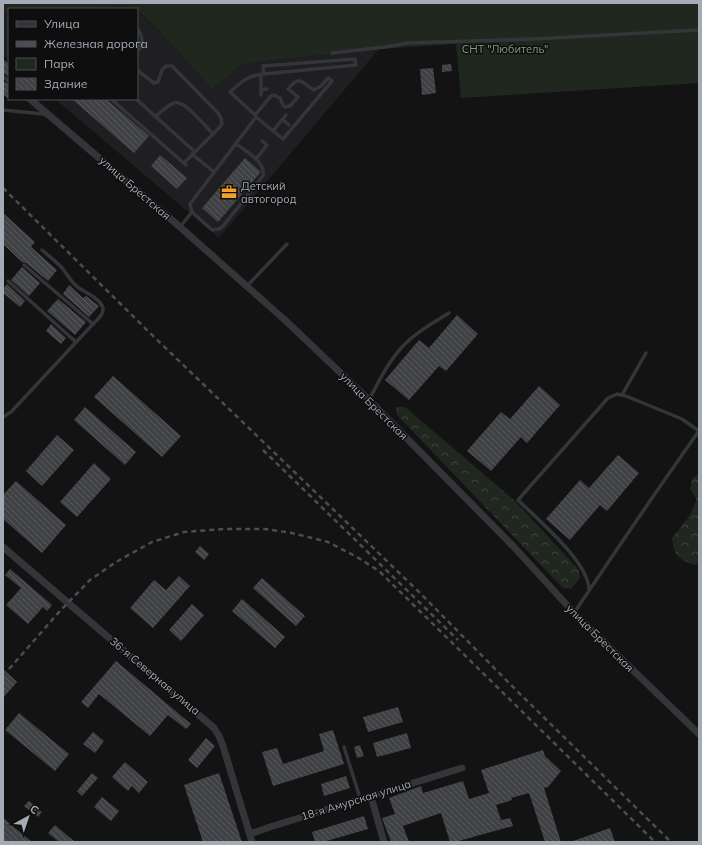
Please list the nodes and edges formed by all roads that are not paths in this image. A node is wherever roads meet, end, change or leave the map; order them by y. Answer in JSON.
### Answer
{"nodes":[{"id":1,"x":138,"y":30,"type":"edge"},
{"id":2,"x":699,"y":30,"type":"edge"},
{"id":3,"x":138,"y":51,"type":"edge"},
{"id":4,"x":332,"y":53,"type":"dead end"},
{"id":5,"x":138,"y":71,"type":"edge"},
{"id":6,"x":262,"y":74,"type":"junction"},
{"id":7,"x":267,"y":89,"type":"dead end"},
{"id":8,"x":261,"y":90,"type":"junction"},
{"id":9,"x":261,"y":95,"type":"dead end"},
{"id":10,"x":31,"y":100,"type":"edge"},
{"id":11,"x":112,"y":100,"type":"edge"},
{"id":12,"x":137,"y":100,"type":"edge"},
{"id":13,"x":3,"y":110,"type":"edge"},
{"id":14,"x":286,"y":115,"type":"dead end"},
{"id":15,"x":156,"y":116,"type":"junction"},
{"id":16,"x":256,"y":116,"type":"junction"},
{"id":17,"x":53,"y":118,"type":"junction"},
{"id":18,"x":282,"y":120,"type":"junction"},
{"id":19,"x":289,"y":125,"type":"dead end"},
{"id":20,"x":273,"y":131,"type":"junction"},
{"id":21,"x":213,"y":134,"type":"junction"},
{"id":22,"x":262,"y":141,"type":"dead end"},
{"id":23,"x":236,"y":144,"type":"junction"},
{"id":24,"x":193,"y":152,"type":"junction"},
{"id":25,"x":256,"y":159,"type":"junction"},
{"id":26,"x":214,"y":172,"type":"junction"},
{"id":27,"x":192,"y":212,"type":"junction"},
{"id":28,"x":180,"y":227,"type":"junction"},
{"id":29,"x":287,"y":244,"type":"dead end"},
{"id":30,"x":42,"y":250,"type":"dead end"},
{"id":31,"x":24,"y":265,"type":"dead end"},
{"id":32,"x":8,"y":281,"type":"dead end"},
{"id":33,"x":247,"y":286,"type":"junction"},
{"id":34,"x":449,"y":314,"type":"dead end"},
{"id":35,"x":93,"y":324,"type":"junction"},
{"id":36,"x":76,"y":342,"type":"junction"},
{"id":37,"x":646,"y":353,"type":"dead end"},
{"id":38,"x":622,"y":395,"type":"junction"},
{"id":39,"x":369,"y":400,"type":"junction"},
{"id":40,"x":11,"y":412,"type":"junction"},
{"id":41,"x":3,"y":417,"type":"edge"},
{"id":42,"x":3,"y":421,"type":"edge"},
{"id":43,"x":3,"y":547,"type":"edge"},
{"id":44,"x":589,"y":590,"type":"junction"},
{"id":45,"x":574,"y":613,"type":"junction"},
{"id":46,"x":699,"y":734,"type":"edge"},
{"id":47,"x":344,"y":747,"type":"dead end"},
{"id":48,"x":462,"y":768,"type":"dead end"},
{"id":49,"x":371,"y":796,"type":"junction"},
{"id":50,"x":360,"y":798,"type":"junction"},
{"id":51,"x":250,"y":834,"type":"junction"},
{"id":52,"x":382,"y":841,"type":"edge"},
{"id":53,"x":252,"y":842,"type":"edge"}],
"edges":[{"from":1,"to":3,"type":"lane"},
{"from":2,"to":4,"type":"lane"},
{"from":5,"to":21,"type":"lane"},
{"from":6,"to":6,"type":"lane"},
{"from":6,"to":8,"type":"lane"},
{"from":6,"to":16,"type":"lane"},
{"from":7,"to":8,"type":"lane"},
{"from":8,"to":9,"type":"lane"},
{"from":10,"to":17,"type":"street","name":"улица Брестская"},
{"from":11,"to":24,"type":"lane"},
{"from":12,"to":15,"type":"lane"},
{"from":13,"to":17,"type":"lane"},
{"from":14,"to":18,"type":"lane"},
{"from":15,"to":21,"type":"lane"},
{"from":15,"to":24,"type":"lane"},
{"from":16,"to":20,"type":"lane"},
{"from":16,"to":20,"type":"lane"},
{"from":16,"to":23,"type":"lane"},
{"from":17,"to":28,"type":"street","name":"улица Брестская"},
{"from":18,"to":19,"type":"lane"},
{"from":18,"to":20,"type":"lane"},
{"from":21,"to":24,"type":"lane"},
{"from":22,"to":25,"type":"lane"},
{"from":23,"to":25,"type":"lane"},
{"from":23,"to":26,"type":"lane"},
{"from":24,"to":26,"type":"lane"},
{"from":25,"to":27,"type":"lane"},
{"from":26,"to":27,"type":"lane"},
{"from":27,"to":28,"type":"lane"},
{"from":28,"to":33,"type":"street","name":"улица Брестская"},
{"from":29,"to":33,"type":"lane"},
{"from":30,"to":35,"type":"lane"},
{"from":31,"to":35,"type":"lane"},
{"from":32,"to":36,"type":"lane"},
{"from":33,"to":39,"type":"street","name":"улица Брестская"},
{"from":34,"to":39,"type":"lane"},
{"from":35,"to":36,"type":"lane"},
{"from":36,"to":40,"type":"lane"},
{"from":37,"to":38,"type":"lane"},
{"from":38,"to":44,"type":"lane"},
{"from":38,"to":44,"type":"lane"},
{"from":39,"to":45,"type":"street","name":"улица Брестская"},
{"from":40,"to":41,"type":"lane"},
{"from":40,"to":42,"type":"lane"},
{"from":43,"to":51,"type":"street","name":"36-я Северная улица"},
{"from":44,"to":45,"type":"lane"},
{"from":45,"to":46,"type":"street","name":"улица Брестская"},
{"from":47,"to":50,"type":"lane"},
{"from":48,"to":49,"type":"street","name":"18-я Амурская улица"},
{"from":49,"to":50,"type":"street","name":"18-я Амурская улица"},
{"from":49,"to":52,"type":"street"},
{"from":50,"to":51,"type":"street","name":"18-я Амурская улица"},
{"from":51,"to":53,"type":"street","name":"36-я Северная улица"}]}
